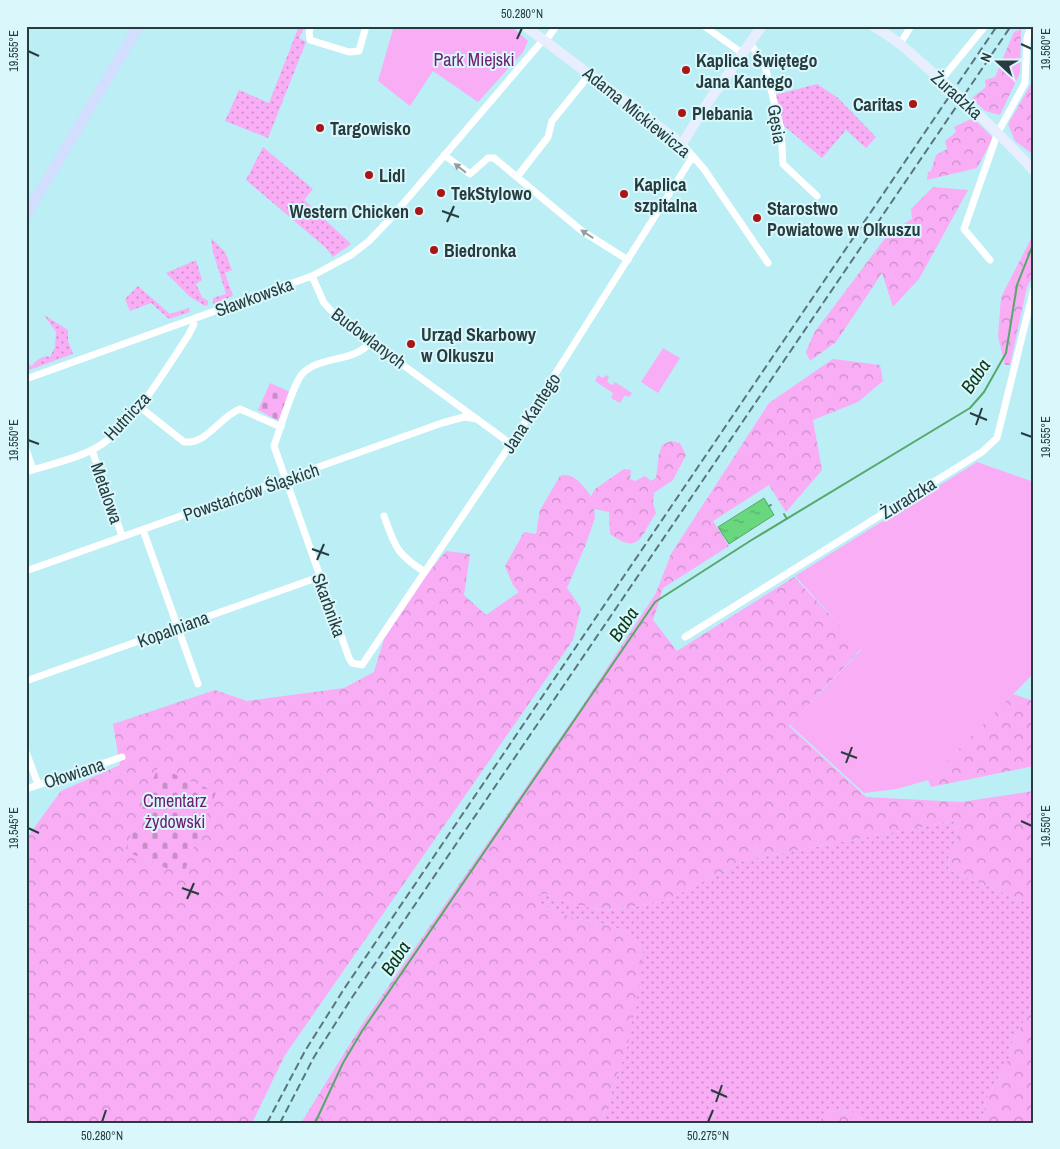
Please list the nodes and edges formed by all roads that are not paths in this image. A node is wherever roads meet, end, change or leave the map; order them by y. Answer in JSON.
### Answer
{"nodes":[{"id":1,"x":139,"y":26,"type":"edge"},
{"id":2,"x":311,"y":26,"type":"edge"},
{"id":3,"x":366,"y":26,"type":"edge"},
{"id":4,"x":525,"y":26,"type":"edge"},
{"id":5,"x":556,"y":26,"type":"edge"},
{"id":6,"x":704,"y":26,"type":"edge"},
{"id":7,"x":762,"y":26,"type":"edge"},
{"id":8,"x":873,"y":26,"type":"edge"},
{"id":9,"x":911,"y":26,"type":"edge"},
{"id":10,"x":985,"y":26,"type":"edge"},
{"id":11,"x":1031,"y":26,"type":"edge"},
{"id":12,"x":544,"y":41,"type":"junction"},
{"id":13,"x":750,"y":43,"type":"junction"},
{"id":14,"x":900,"y":44,"type":"junction"},
{"id":15,"x":742,"y":53,"type":"junction"},
{"id":16,"x":590,"y":74,"type":"junction"},
{"id":17,"x":941,"y":80,"type":"junction"},
{"id":18,"x":998,"y":132,"type":"junction"},
{"id":19,"x":682,"y":144,"type":"junction"},
{"id":20,"x":444,"y":156,"type":"junction"},
{"id":21,"x":693,"y":156,"type":"junction"},
{"id":22,"x":1034,"y":171,"type":"edge"},
{"id":23,"x":516,"y":177,"type":"junction"},
{"id":24,"x":817,"y":196,"type":"dead end"},
{"id":25,"x":26,"y":216,"type":"edge"},
{"id":26,"x":628,"y":260,"type":"junction"},
{"id":27,"x":990,"y":260,"type":"dead end"},
{"id":28,"x":768,"y":263,"type":"dead end"},
{"id":29,"x":312,"y":276,"type":"junction"},
{"id":30,"x":1034,"y":288,"type":"edge"},
{"id":31,"x":193,"y":319,"type":"junction"},
{"id":32,"x":371,"y":341,"type":"junction"},
{"id":33,"x":26,"y":379,"type":"edge"},
{"id":34,"x":140,"y":407,"type":"junction"},
{"id":35,"x":477,"y":419,"type":"junction"},
{"id":36,"x":281,"y":427,"type":"junction"},
{"id":37,"x":511,"y":444,"type":"junction"},
{"id":38,"x":26,"y":449,"type":"edge"},
{"id":39,"x":92,"y":450,"type":"junction"},
{"id":40,"x":30,"y":471,"type":"edge"},
{"id":41,"x":285,"y":480,"type":"junction"},
{"id":42,"x":384,"y":516,"type":"dead end"},
{"id":43,"x":144,"y":530,"type":"junction"},
{"id":44,"x":122,"y":536,"type":"junction"},
{"id":45,"x":26,"y":571,"type":"edge"},
{"id":46,"x":425,"y":572,"type":"junction"},
{"id":47,"x":319,"y":577,"type":"junction"},
{"id":48,"x":177,"y":628,"type":"junction"},
{"id":49,"x":685,"y":637,"type":"dead end"},
{"id":50,"x":362,"y":666,"type":"joint"},
{"id":51,"x":26,"y":682,"type":"edge"},
{"id":52,"x":198,"y":684,"type":"dead end"},
{"id":53,"x":26,"y":752,"type":"edge"},
{"id":54,"x":122,"y":757,"type":"dead end"},
{"id":55,"x":38,"y":784,"type":"junction"},
{"id":56,"x":26,"y":789,"type":"edge"}],
"edges":[{"from":1,"to":25,"type":"main road"},
{"from":2,"to":3,"type":"street"},
{"from":4,"to":12,"type":"street","name":"Adama Mickiewicza"},
{"from":5,"to":12,"type":"street","name":"Sławkowska"},
{"from":6,"to":15,"type":"street"},
{"from":7,"to":13,"type":"street"},
{"from":8,"to":14,"type":"street","name":"Żuradzka"},
{"from":9,"to":14,"type":"street"},
{"from":10,"to":17,"type":"street"},
{"from":11,"to":18,"type":"street"},
{"from":12,"to":16,"type":"street","name":"Adama Mickiewicza"},
{"from":12,"to":20,"type":"street","name":"Sławkowska"},
{"from":13,"to":15,"type":"street"},
{"from":13,"to":24,"type":"street","name":"Gęsia"},
{"from":14,"to":17,"type":"street","name":"Żuradzka"},
{"from":15,"to":19,"type":"street"},
{"from":16,"to":19,"type":"street","name":"Adama Mickiewicza"},
{"from":16,"to":23,"type":"street"},
{"from":17,"to":18,"type":"street","name":"Żuradzka"},
{"from":18,"to":22,"type":"street","name":"Żuradzka"},
{"from":18,"to":27,"type":"street"},
{"from":19,"to":21,"type":"street","name":"Adama Mickiewicza"},
{"from":23,"to":20,"type":"street","one_way":true},
{"from":20,"to":29,"type":"street","name":"Sławkowska"},
{"from":21,"to":26,"type":"street","name":"Jana Kantego"},
{"from":21,"to":28,"type":"street","name":"Adama Mickiewicza"},
{"from":26,"to":23,"type":"street","one_way":true},
{"from":26,"to":37,"type":"street","name":"Jana Kantego"},
{"from":29,"to":31,"type":"street","name":"Sławkowska"},
{"from":29,"to":32,"type":"street","name":"Budowlanych"},
{"from":30,"to":49,"type":"street","name":"Żuradzka"},
{"from":31,"to":33,"type":"street","name":"Sławkowska"},
{"from":31,"to":34,"type":"street","name":"Hutnicza"},
{"from":32,"to":35,"type":"street","name":"Budowlanych"},
{"from":32,"to":36,"type":"street","name":"Skarbnika"},
{"from":34,"to":36,"type":"street"},
{"from":34,"to":39,"type":"street","name":"Hutnicza"},
{"from":35,"to":37,"type":"street","name":"Budowlanych"},
{"from":35,"to":41,"type":"street","name":"Powstańców Śląskich"},
{"from":36,"to":41,"type":"street","name":"Skarbnika"},
{"from":37,"to":46,"type":"street","name":"Jana Kantego"},
{"from":38,"to":40,"type":"street"},
{"from":39,"to":40,"type":"street","name":"Hutnicza"},
{"from":39,"to":44,"type":"street","name":"Metalowa"},
{"from":41,"to":43,"type":"street","name":"Powstańców Śląskich"},
{"from":41,"to":47,"type":"street","name":"Skarbnika"},
{"from":42,"to":46,"type":"street"},
{"from":43,"to":44,"type":"street","name":"Powstańców Śląskich"},
{"from":43,"to":48,"type":"street"},
{"from":44,"to":45,"type":"street","name":"Powstańców Śląskich"},
{"from":46,"to":50,"type":"street","name":"Jana Kantego"},
{"from":47,"to":48,"type":"street","name":"Kopalniana"},
{"from":47,"to":50,"type":"street","name":"Skarbnika"},
{"from":48,"to":51,"type":"street","name":"Kopalniana"},
{"from":48,"to":52,"type":"street"},
{"from":53,"to":55,"type":"street"},
{"from":54,"to":55,"type":"street","name":"Ołowiana"},
{"from":55,"to":56,"type":"street","name":"Ołowiana"}]}
